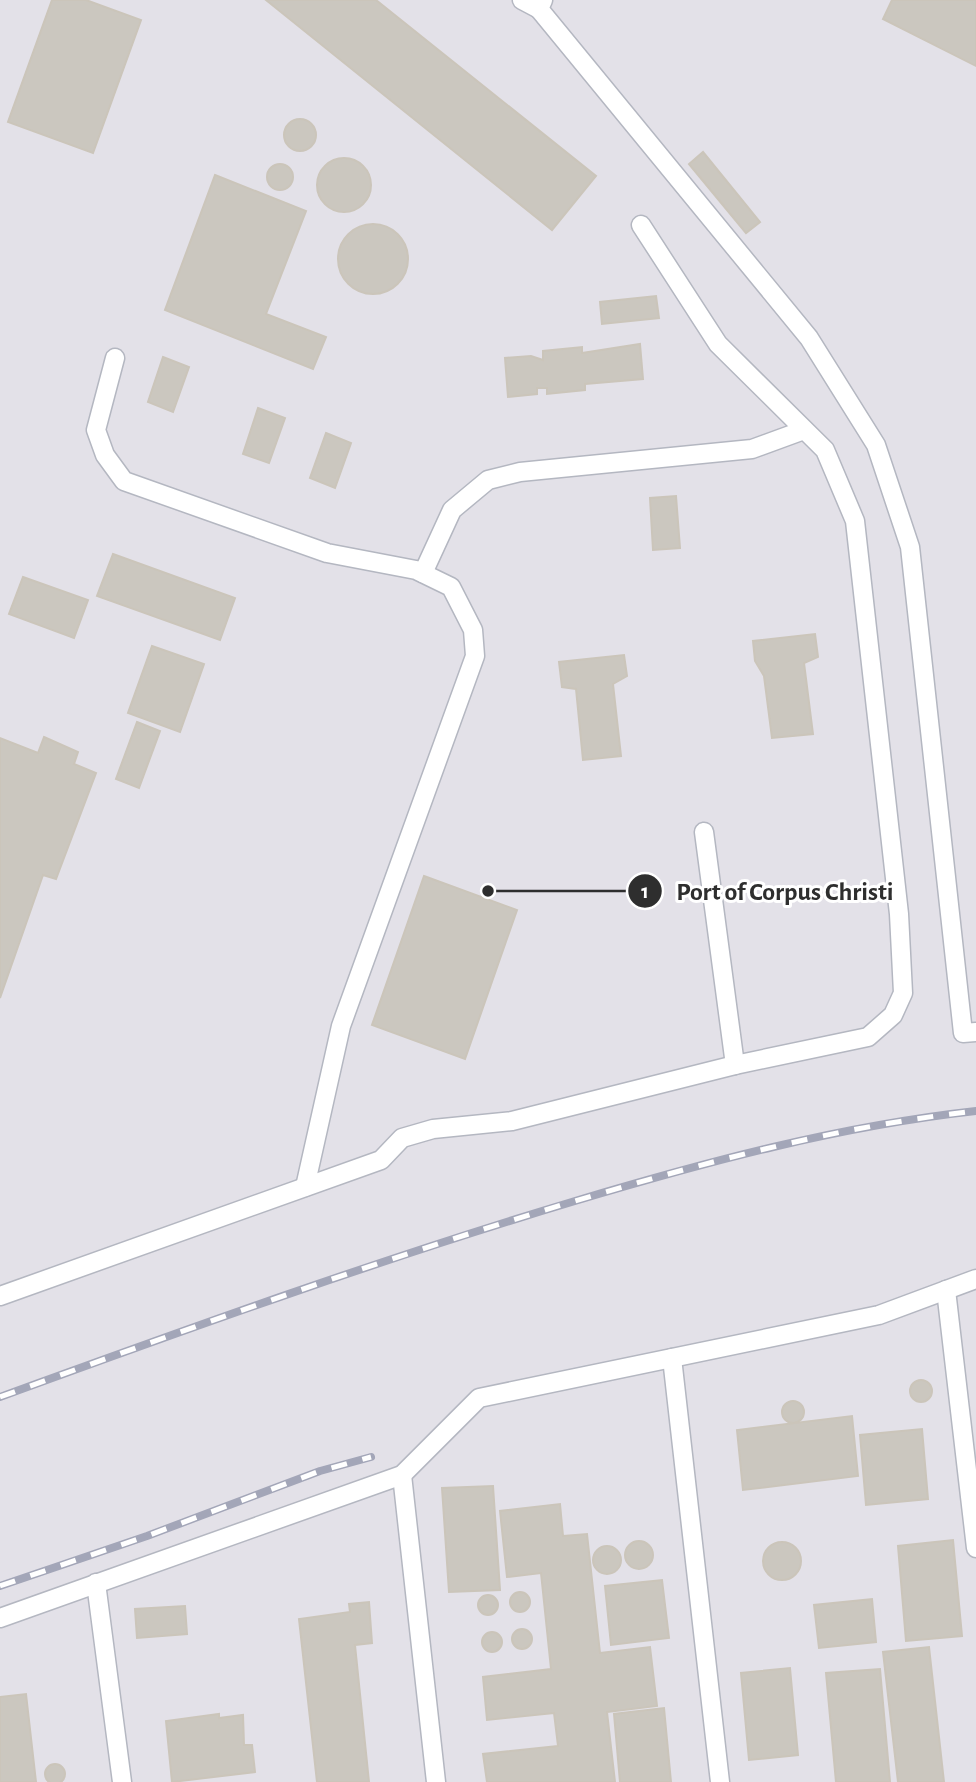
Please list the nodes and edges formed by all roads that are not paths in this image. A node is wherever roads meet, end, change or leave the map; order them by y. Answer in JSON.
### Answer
{"nodes":[{"id":1,"x":522,"y":0,"type":"edge"},
{"id":2,"x":541,"y":5,"type":"edge"},
{"id":3,"x":641,"y":225,"type":"dead end"},
{"id":4,"x":116,"y":358,"type":"dead end"},
{"id":5,"x":804,"y":430,"type":"junction"},
{"id":6,"x":423,"y":573,"type":"junction"},
{"id":7,"x":704,"y":832,"type":"dead end"},
{"id":8,"x":976,"y":1032,"type":"edge"},
{"id":9,"x":735,"y":1065,"type":"junction"},
{"id":10,"x":305,"y":1188,"type":"junction"},
{"id":11,"x":976,"y":1279,"type":"edge"},
{"id":12,"x":946,"y":1290,"type":"junction"},
{"id":13,"x":0,"y":1296,"type":"edge"},
{"id":14,"x":672,"y":1358,"type":"junction"},
{"id":15,"x":402,"y":1475,"type":"junction"},
{"id":16,"x":976,"y":1548,"type":"edge"},
{"id":17,"x":96,"y":1584,"type":"junction"},
{"id":18,"x":0,"y":1618,"type":"edge"},
{"id":19,"x":122,"y":1782,"type":"edge"},
{"id":20,"x":436,"y":1782,"type":"edge"},
{"id":21,"x":720,"y":1782,"type":"edge"}],
"edges":[{"from":1,"to":2,"type":"lane"},
{"from":2,"to":8,"type":"lane"},
{"from":3,"to":5,"type":"lane"},
{"from":4,"to":6,"type":"lane"},
{"from":5,"to":6,"type":"lane"},
{"from":5,"to":9,"type":"lane"},
{"from":6,"to":10,"type":"lane"},
{"from":7,"to":9,"type":"lane"},
{"from":9,"to":10,"type":"lane"},
{"from":10,"to":13,"type":"lane"},
{"from":11,"to":12,"type":"lane"},
{"from":12,"to":14,"type":"lane"},
{"from":12,"to":16,"type":"lane"},
{"from":14,"to":15,"type":"lane"},
{"from":14,"to":21,"type":"lane"},
{"from":15,"to":17,"type":"lane"},
{"from":15,"to":20,"type":"lane"},
{"from":17,"to":18,"type":"lane"},
{"from":17,"to":19,"type":"lane"}]}
